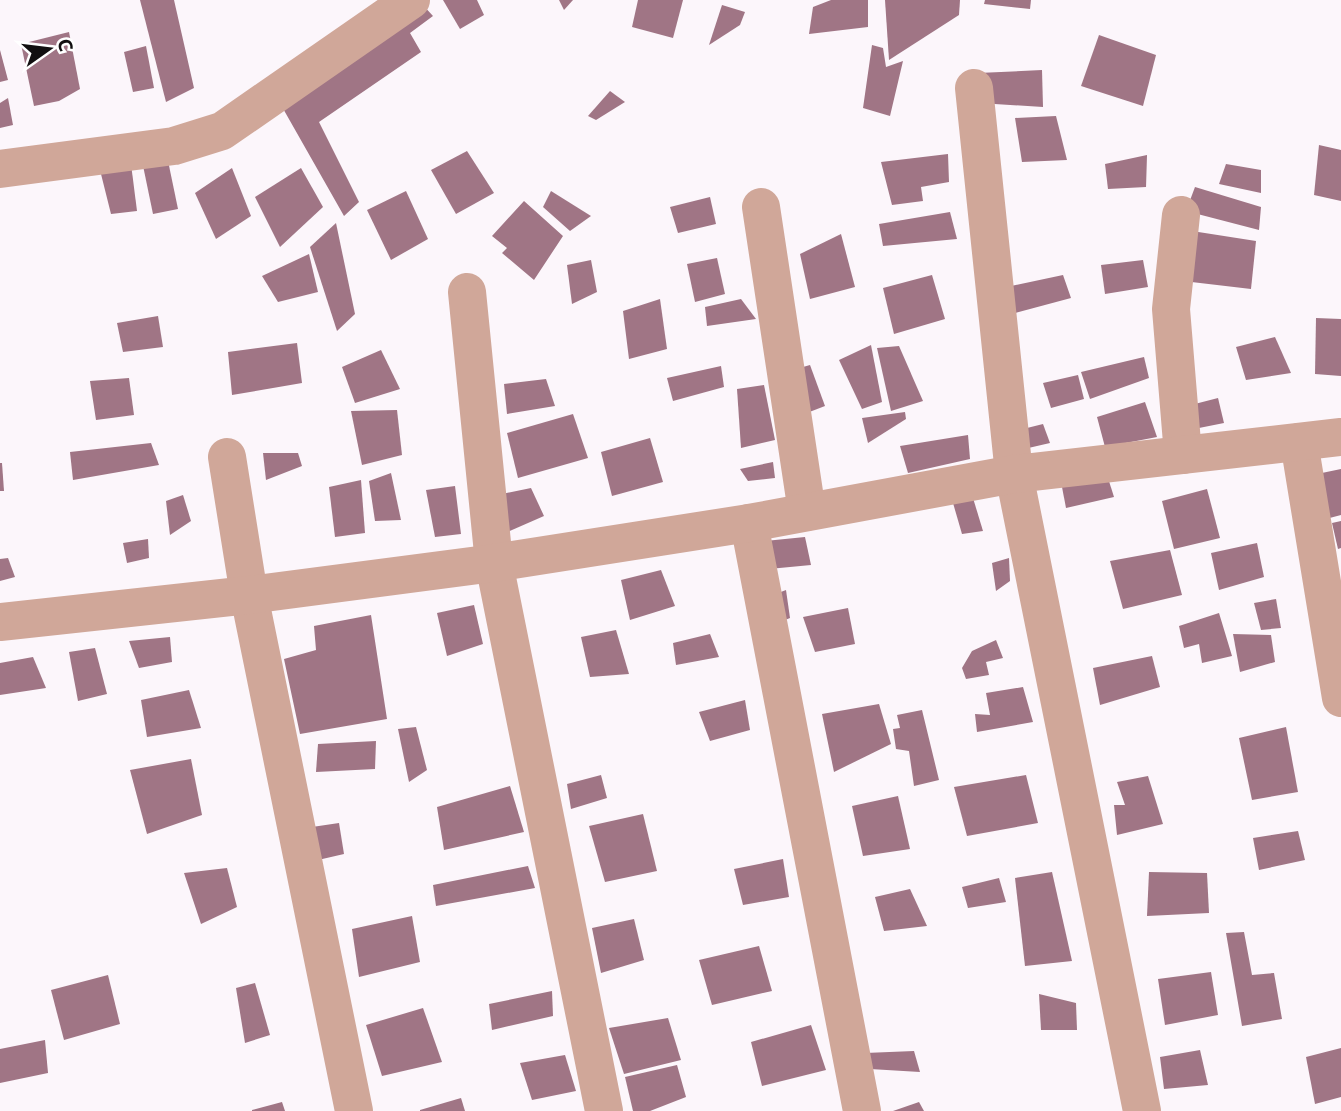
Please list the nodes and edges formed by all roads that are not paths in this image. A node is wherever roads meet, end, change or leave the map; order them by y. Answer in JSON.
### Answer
{"nodes":[{"id":1,"x":411,"y":0,"type":"edge"},
{"id":2,"x":974,"y":88,"type":"dead end"},
{"id":3,"x":0,"y":169,"type":"edge"},
{"id":4,"x":761,"y":206,"type":"dead end"},
{"id":5,"x":1181,"y":215,"type":"dead end"},
{"id":6,"x":467,"y":292,"type":"dead end"},
{"id":7,"x":1341,"y":437,"type":"edge"},
{"id":8,"x":1299,"y":442,"type":"junction"},
{"id":9,"x":1183,"y":455,"type":"junction"},
{"id":10,"x":228,"y":457,"type":"dead end"},
{"id":11,"x":1014,"y":474,"type":"junction"},
{"id":12,"x":807,"y":512,"type":"junction"},
{"id":13,"x":749,"y":523,"type":"junction"},
{"id":14,"x":494,"y":563,"type":"junction"},
{"id":15,"x":249,"y":595,"type":"junction"},
{"id":16,"x":0,"y":622,"type":"edge"},
{"id":17,"x":1341,"y":698,"type":"edge"},
{"id":18,"x":354,"y":1111,"type":"edge"},
{"id":19,"x":604,"y":1111,"type":"edge"},
{"id":20,"x":862,"y":1111,"type":"edge"},
{"id":21,"x":1142,"y":1111,"type":"edge"}],
"edges":[{"from":1,"to":3,"type":"street"},
{"from":2,"to":11,"type":"street"},
{"from":4,"to":12,"type":"street"},
{"from":5,"to":9,"type":"street"},
{"from":6,"to":14,"type":"street"},
{"from":7,"to":8,"type":"street"},
{"from":8,"to":9,"type":"street"},
{"from":8,"to":17,"type":"street"},
{"from":9,"to":11,"type":"street"},
{"from":10,"to":15,"type":"street"},
{"from":11,"to":12,"type":"street"},
{"from":11,"to":21,"type":"street"},
{"from":12,"to":13,"type":"street"},
{"from":13,"to":14,"type":"street"},
{"from":13,"to":20,"type":"street"},
{"from":14,"to":15,"type":"street"},
{"from":14,"to":19,"type":"street"},
{"from":15,"to":16,"type":"street"},
{"from":15,"to":18,"type":"street"}]}
